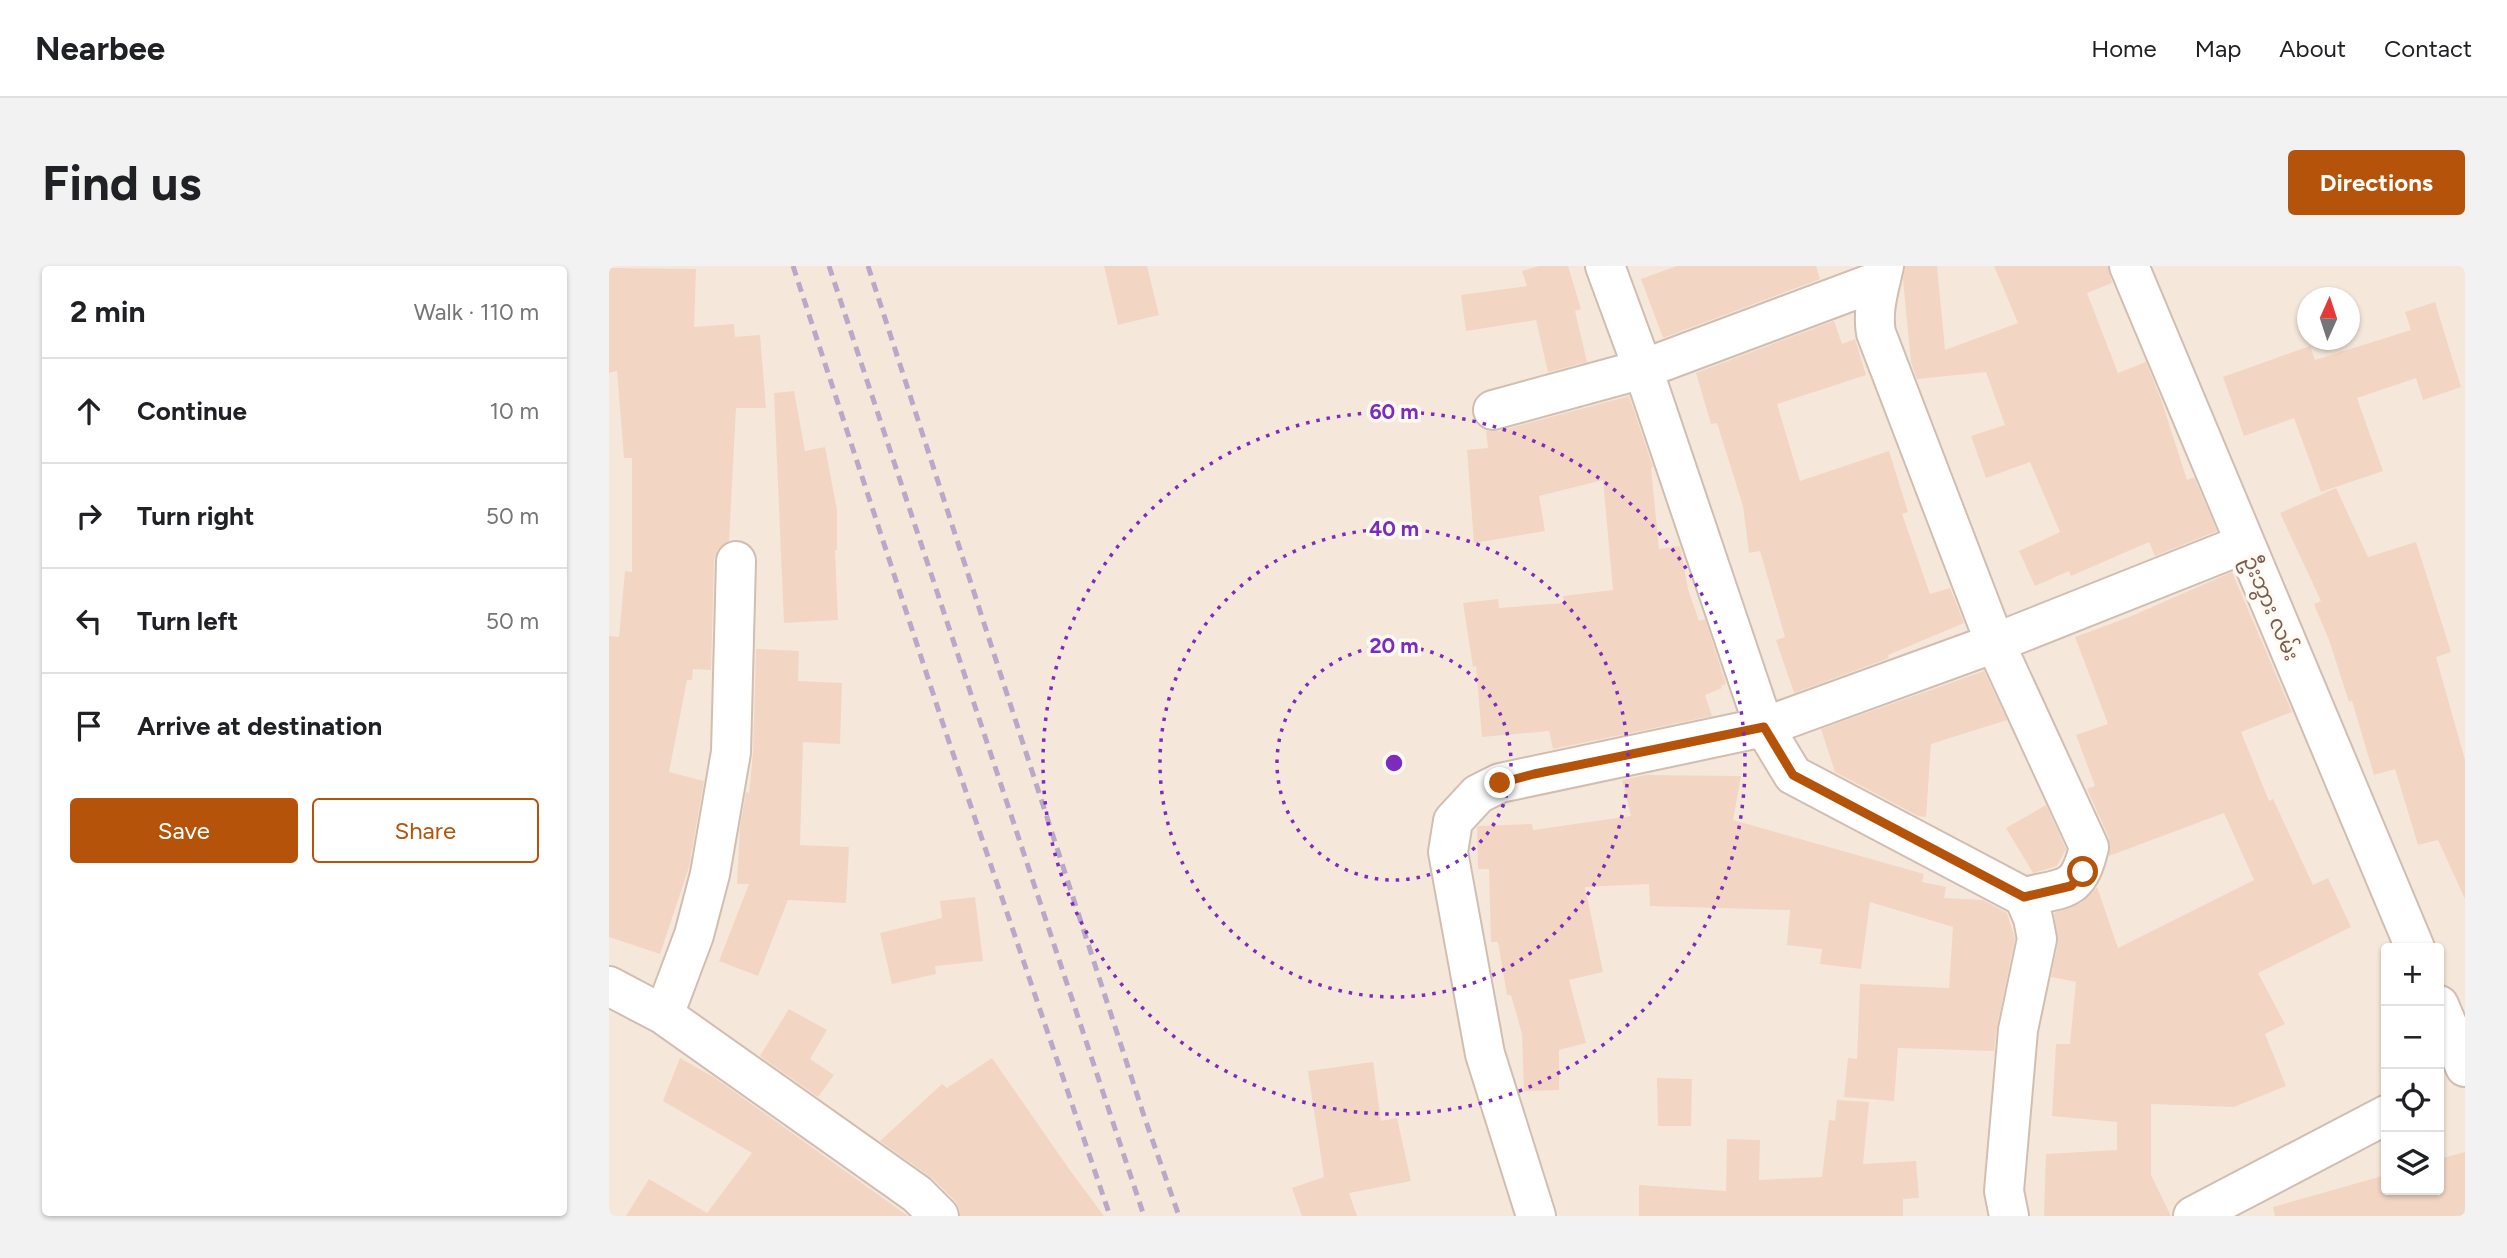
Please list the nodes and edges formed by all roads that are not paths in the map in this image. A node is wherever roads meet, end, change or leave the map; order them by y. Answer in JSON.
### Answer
{"nodes":[{"id":1,"x":1605,"y":266,"type":"edge"},
{"id":2,"x":2129,"y":266,"type":"edge"},
{"id":3,"x":1882,"y":273,"type":"edge"},
{"id":4,"x":1643,"y":369,"type":"junction"},
{"id":5,"x":1493,"y":410,"type":"dead end"},
{"id":6,"x":2244,"y":544,"type":"junction"},
{"id":7,"x":737,"y":561,"type":"dead end"},
{"id":8,"x":1995,"y":643,"type":"junction"},
{"id":9,"x":1764,"y":727,"type":"junction"},
{"id":10,"x":2024,"y":897,"type":"junction"},
{"id":11,"x":2413,"y":943,"type":"edge"},
{"id":12,"x":2465,"y":985,"type":"edge"},
{"id":13,"x":609,"y":986,"type":"edge"},
{"id":14,"x":2444,"y":992,"type":"edge"},
{"id":15,"x":2439,"y":1006,"type":"edge"},
{"id":16,"x":664,"y":1015,"type":"junction"},
{"id":17,"x":2465,"y":1067,"type":"edge"},
{"id":18,"x":2465,"y":1073,"type":"edge"},
{"id":19,"x":2444,"y":1084,"type":"edge"},
{"id":20,"x":2381,"y":1118,"type":"edge"},
{"id":21,"x":939,"y":1216,"type":"edge"},
{"id":22,"x":1536,"y":1216,"type":"edge"},
{"id":23,"x":2009,"y":1216,"type":"edge"},
{"id":24,"x":2193,"y":1216,"type":"edge"}],
"edges":[{"from":1,"to":4,"type":"street"},
{"from":2,"to":6,"type":"street","name":"ဦးဘွား လမ်း"},
{"from":3,"to":4,"type":"street"},
{"from":3,"to":8,"type":"street"},
{"from":4,"to":5,"type":"street"},
{"from":4,"to":9,"type":"street"},
{"from":6,"to":8,"type":"street"},
{"from":6,"to":11,"type":"street","name":"ဦးဘွား လမ်း"},
{"from":7,"to":16,"type":"street"},
{"from":8,"to":9,"type":"street"},
{"from":8,"to":10,"type":"street"},
{"from":9,"to":10,"type":"street"},
{"from":9,"to":22,"type":"street"},
{"from":10,"to":23,"type":"street"},
{"from":12,"to":14,"type":"street"},
{"from":13,"to":16,"type":"street"},
{"from":15,"to":17,"type":"street"},
{"from":16,"to":21,"type":"street"},
{"from":18,"to":19,"type":"street"},
{"from":20,"to":24,"type":"street"}]}
